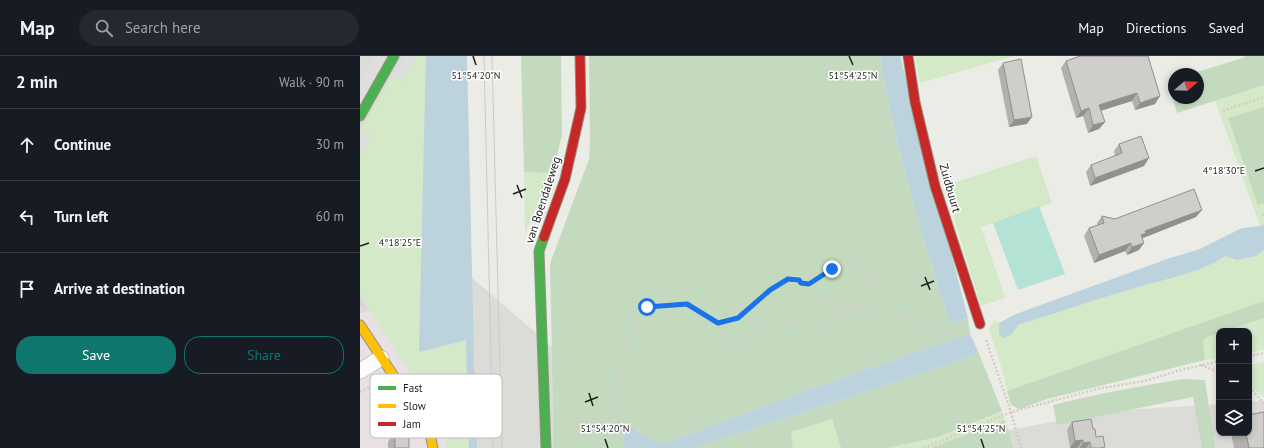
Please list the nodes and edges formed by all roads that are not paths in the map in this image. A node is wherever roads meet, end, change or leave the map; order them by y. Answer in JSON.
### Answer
{"nodes":[{"id":1,"x":394,"y":56,"type":"edge"},
{"id":2,"x":580,"y":56,"type":"edge"},
{"id":3,"x":908,"y":56,"type":"edge"},
{"id":4,"x":360,"y":116,"type":"edge"},
{"id":5,"x":980,"y":324,"type":"road end"},
{"id":6,"x":360,"y":325,"type":"edge"},
{"id":7,"x":381,"y":358,"type":"junction"},
{"id":8,"x":360,"y":371,"type":"edge"},
{"id":9,"x":392,"y":374,"type":"edge"},
{"id":10,"x":430,"y":438,"type":"edge"},
{"id":11,"x":433,"y":448,"type":"edge"},
{"id":12,"x":546,"y":448,"type":"edge"}],
"edges":[{"from":1,"to":4,"type":"street"},
{"from":2,"to":12,"type":"street","name":"van Boendaleweg"},
{"from":3,"to":5,"type":"street","name":"Zuidbuurt"},
{"from":6,"to":7,"type":"street"},
{"from":7,"to":8,"type":"street"},
{"from":7,"to":9,"type":"street"},
{"from":10,"to":11,"type":"street"}]}
